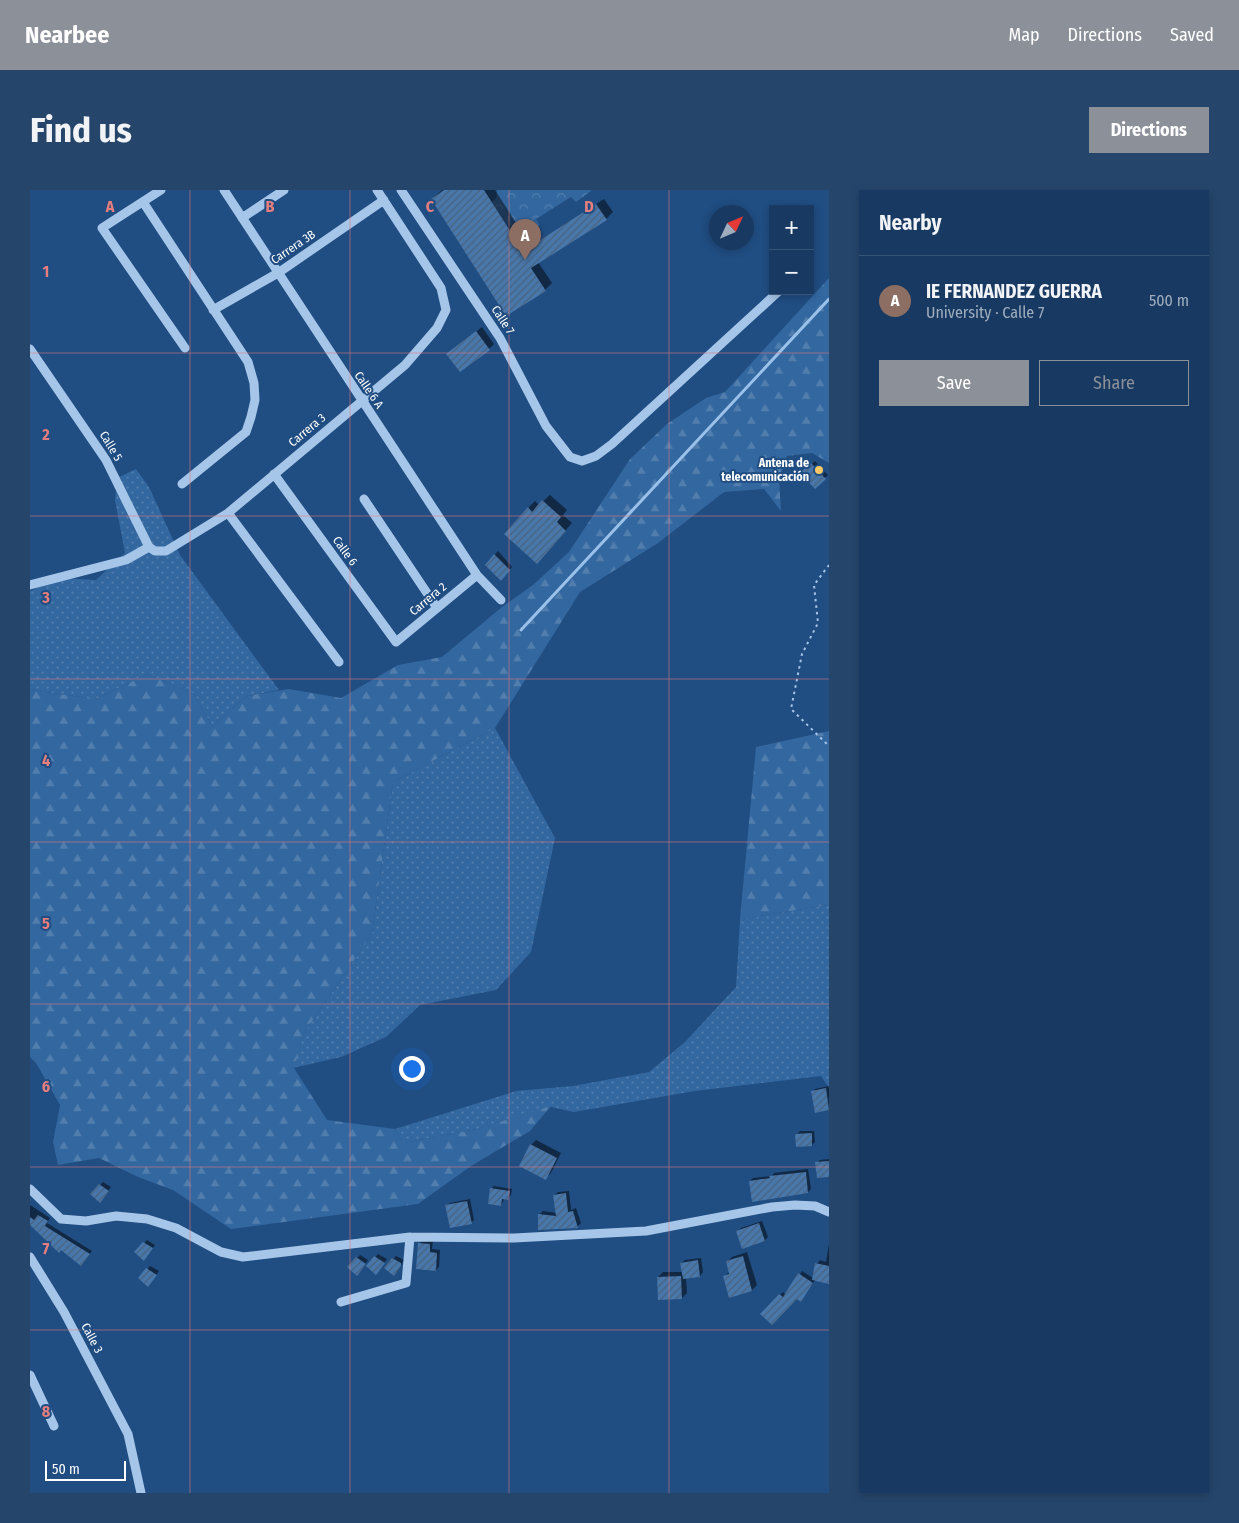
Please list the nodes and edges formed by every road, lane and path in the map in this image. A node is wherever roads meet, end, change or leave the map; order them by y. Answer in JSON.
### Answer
{"nodes":[{"id":1,"x":161,"y":190,"type":"edge"},
{"id":2,"x":224,"y":190,"type":"edge"},
{"id":3,"x":284,"y":190,"type":"edge"},
{"id":4,"x":377,"y":190,"type":"edge"},
{"id":5,"x":401,"y":190,"type":"edge"},
{"id":6,"x":384,"y":200,"type":"junction"},
{"id":7,"x":143,"y":202,"type":"junction"},
{"id":8,"x":242,"y":218,"type":"junction"},
{"id":9,"x":278,"y":273,"type":"junction"},
{"id":10,"x":775,"y":295,"type":"edge"},
{"id":11,"x":213,"y":310,"type":"junction"},
{"id":12,"x":185,"y":348,"type":"dead end"},
{"id":13,"x":30,"y":349,"type":"edge"},
{"id":14,"x":362,"y":401,"type":"junction"},
{"id":15,"x":274,"y":474,"type":"junction"},
{"id":16,"x":182,"y":484,"type":"dead end"},
{"id":17,"x":364,"y":499,"type":"dead end"},
{"id":18,"x":228,"y":512,"type":"junction"},
{"id":19,"x":148,"y":548,"type":"junction"},
{"id":20,"x":829,"y":565,"type":"edge"},
{"id":21,"x":477,"y":575,"type":"junction"},
{"id":22,"x":30,"y":585,"type":"edge"},
{"id":23,"x":501,"y":600,"type":"dead end"},
{"id":24,"x":437,"y":608,"type":"junction"},
{"id":25,"x":396,"y":642,"type":"joint"},
{"id":26,"x":339,"y":662,"type":"dead end"},
{"id":27,"x":829,"y":746,"type":"edge"},
{"id":28,"x":30,"y":1189,"type":"edge"},
{"id":29,"x":829,"y":1212,"type":"edge"},
{"id":30,"x":410,"y":1237,"type":"junction"},
{"id":31,"x":30,"y":1257,"type":"edge"},
{"id":32,"x":341,"y":1302,"type":"dead end"},
{"id":33,"x":30,"y":1375,"type":"edge"},
{"id":34,"x":54,"y":1426,"type":"dead end"},
{"id":35,"x":141,"y":1493,"type":"edge"}],
"edges":[{"from":1,"to":7,"type":"street"},
{"from":2,"to":8,"type":"street","name":"Calle 6 A"},
{"from":3,"to":8,"type":"street"},
{"from":4,"to":6,"type":"street"},
{"from":5,"to":10,"type":"street","name":"Calle 7"},
{"from":6,"to":9,"type":"street","name":"Carrera 3B"},
{"from":6,"to":14,"type":"street","name":"Carrera 3"},
{"from":7,"to":11,"type":"street"},
{"from":7,"to":12,"type":"street"},
{"from":8,"to":9,"type":"street","name":"Calle 6 A"},
{"from":9,"to":11,"type":"street","name":"Carrera 3B"},
{"from":9,"to":14,"type":"street","name":"Calle 6 A"},
{"from":11,"to":16,"type":"street"},
{"from":13,"to":19,"type":"street","name":"Calle 5"},
{"from":14,"to":15,"type":"street","name":"Carrera 3"},
{"from":14,"to":21,"type":"street","name":"Calle 6 A"},
{"from":15,"to":18,"type":"street","name":"Carrera 3"},
{"from":15,"to":25,"type":"street","name":"Calle 6"},
{"from":17,"to":24,"type":"street"},
{"from":18,"to":19,"type":"street","name":"Carrera 3"},
{"from":18,"to":26,"type":"street"},
{"from":19,"to":22,"type":"street"},
{"from":20,"to":27,"type":"path"},
{"from":21,"to":23,"type":"street","name":"Calle 6 A"},
{"from":21,"to":24,"type":"street","name":"Carrera 2"},
{"from":24,"to":25,"type":"street","name":"Carrera 2"},
{"from":28,"to":30,"type":"street"},
{"from":29,"to":30,"type":"street"},
{"from":30,"to":32,"type":"street"},
{"from":31,"to":35,"type":"street","name":"Calle 3"},
{"from":33,"to":34,"type":"street"}]}
